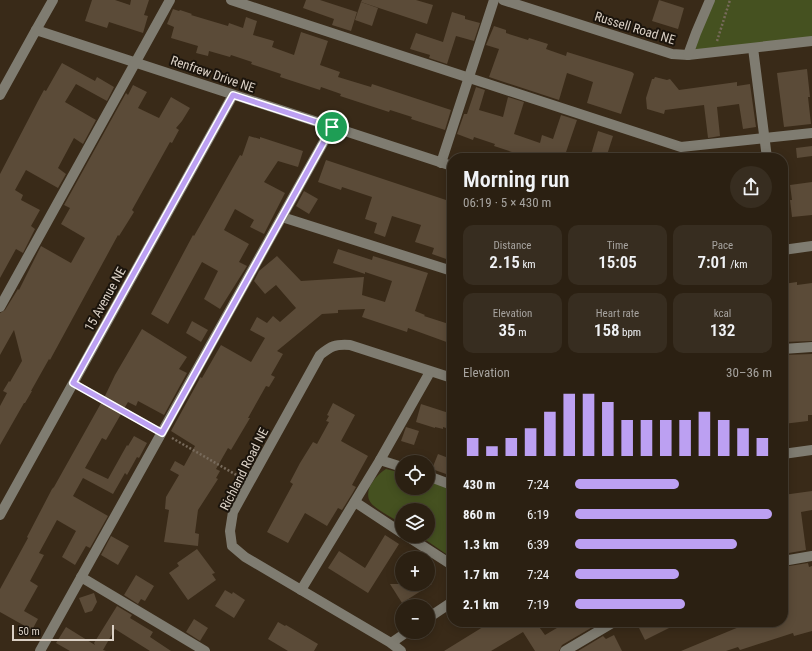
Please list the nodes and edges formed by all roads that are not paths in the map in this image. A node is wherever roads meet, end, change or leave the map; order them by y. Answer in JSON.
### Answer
{"nodes":[{"id":1,"x":53,"y":0,"type":"edge"},
{"id":2,"x":170,"y":0,"type":"edge"},
{"id":3,"x":231,"y":0,"type":"edge"},
{"id":4,"x":494,"y":0,"type":"edge"},
{"id":5,"x":502,"y":0,"type":"edge"},
{"id":6,"x":710,"y":0,"type":"edge"},
{"id":7,"x":36,"y":30,"type":"junction"},
{"id":8,"x":812,"y":41,"type":"edge"},
{"id":9,"x":753,"y":48,"type":"junction"},
{"id":10,"x":688,"y":55,"type":"junction"},
{"id":11,"x":137,"y":62,"type":"junction"},
{"id":12,"x":469,"y":76,"type":"junction"},
{"id":13,"x":0,"y":95,"type":"edge"},
{"id":14,"x":233,"y":95,"type":"junction"},
{"id":15,"x":332,"y":127,"type":"junction"},
{"id":16,"x":812,"y":133,"type":"edge"},
{"id":17,"x":765,"y":138,"type":"junction"},
{"id":18,"x":766,"y":153,"type":"edge"},
{"id":19,"x":441,"y":163,"type":"junction"},
{"id":20,"x":447,"y":165,"type":"edge"},
{"id":21,"x":282,"y":217,"type":"junction"},
{"id":22,"x":812,"y":246,"type":"edge"},
{"id":23,"x":788,"y":249,"type":"edge"},
{"id":24,"x":447,"y":269,"type":"edge"},
{"id":25,"x":0,"y":307,"type":"edge"},
{"id":26,"x":812,"y":347,"type":"edge"},
{"id":27,"x":788,"y":349,"type":"edge"},
{"id":28,"x":430,"y":372,"type":"junction"},
{"id":29,"x":447,"y":377,"type":"edge"},
{"id":30,"x":812,"y":450,"type":"edge"},
{"id":31,"x":788,"y":453,"type":"edge"},
{"id":32,"x":380,"y":460,"type":"junction"},
{"id":33,"x":395,"y":465,"type":"edge"},
{"id":34,"x":435,"y":479,"type":"edge"},
{"id":35,"x":447,"y":483,"type":"edge"},
{"id":36,"x":355,"y":502,"type":"junction"},
{"id":37,"x":0,"y":515,"type":"edge"},
{"id":38,"x":395,"y":528,"type":"edge"},
{"id":39,"x":418,"y":543,"type":"edge"},
{"id":40,"x":812,"y":556,"type":"edge"},
{"id":41,"x":788,"y":560,"type":"edge"},
{"id":42,"x":447,"y":562,"type":"edge"},
{"id":43,"x":81,"y":577,"type":"junction"},
{"id":44,"x":301,"y":590,"type":"junction"},
{"id":45,"x":447,"y":605,"type":"edge"},
{"id":46,"x":435,"y":613,"type":"edge"},
{"id":47,"x":606,"y":627,"type":"edge"},
{"id":48,"x":397,"y":639,"type":"edge"},
{"id":49,"x":391,"y":643,"type":"junction"},
{"id":50,"x":40,"y":651,"type":"edge"},
{"id":51,"x":205,"y":651,"type":"edge"},
{"id":52,"x":401,"y":651,"type":"edge"},
{"id":53,"x":565,"y":651,"type":"edge"}],
"edges":[{"from":1,"to":7,"type":"street"},
{"from":2,"to":11,"type":"street"},
{"from":3,"to":12,"type":"street"},
{"from":4,"to":12,"type":"street"},
{"from":5,"to":10,"type":"street","name":"Russell Road NE"},
{"from":6,"to":10,"type":"street"},
{"from":7,"to":11,"type":"street","name":"Renfrew Drive NE"},
{"from":7,"to":13,"type":"street"},
{"from":8,"to":9,"type":"street","name":"Russell Road NE"},
{"from":9,"to":10,"type":"street","name":"Russell Road NE"},
{"from":9,"to":17,"type":"street"},
{"from":11,"to":14,"type":"street","name":"Renfrew Drive NE"},
{"from":11,"to":25,"type":"street"},
{"from":12,"to":17,"type":"street"},
{"from":12,"to":19,"type":"street"},
{"from":14,"to":15,"type":"street","name":"Renfrew Drive NE"},
{"from":14,"to":37,"type":"street","name":"15 Avenue NE"},
{"from":15,"to":19,"type":"street","name":"Renfrew Drive NE"},
{"from":15,"to":21,"type":"street"},
{"from":16,"to":17,"type":"street"},
{"from":17,"to":18,"type":"street"},
{"from":19,"to":20,"type":"street","name":"Renfrew Drive NE"},
{"from":21,"to":24,"type":"street"},
{"from":21,"to":43,"type":"street"},
{"from":22,"to":23,"type":"street"},
{"from":26,"to":27,"type":"street"},
{"from":28,"to":29,"type":"street","name":"Richland Road NE"},
{"from":28,"to":32,"type":"street"},
{"from":28,"to":44,"type":"street","name":"Richland Road NE"},
{"from":30,"to":31,"type":"street"},
{"from":32,"to":33,"type":"street"},
{"from":32,"to":36,"type":"street"},
{"from":34,"to":35,"type":"street"},
{"from":36,"to":38,"type":"street"},
{"from":36,"to":44,"type":"street"},
{"from":39,"to":42,"type":"street"},
{"from":40,"to":41,"type":"street"},
{"from":43,"to":50,"type":"street"},
{"from":43,"to":51,"type":"street"},
{"from":44,"to":49,"type":"street","name":"Richland Road NE"},
{"from":45,"to":46,"type":"street"},
{"from":47,"to":53,"type":"street"},
{"from":48,"to":49,"type":"street"},
{"from":49,"to":52,"type":"street","name":"Richland Road NE"}]}
